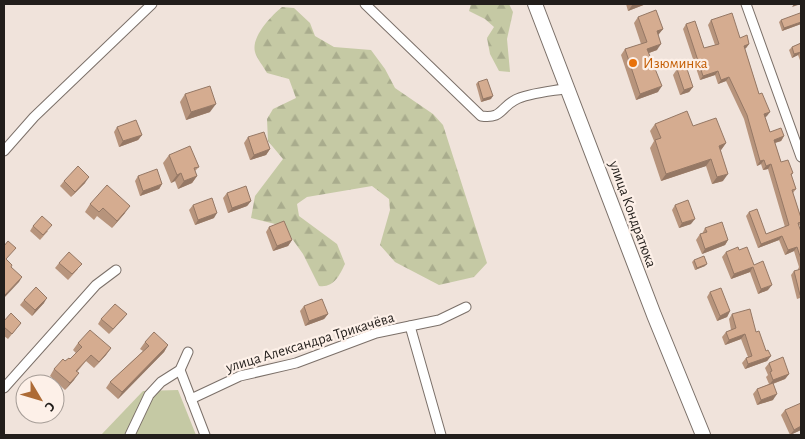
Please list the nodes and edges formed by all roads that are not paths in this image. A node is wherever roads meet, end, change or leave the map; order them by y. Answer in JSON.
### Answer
{"nodes":[{"id":1,"x":152,"y":4,"type":"edge"},
{"id":2,"x":365,"y":4,"type":"edge"},
{"id":3,"x":535,"y":4,"type":"edge"},
{"id":4,"x":746,"y":4,"type":"edge"},
{"id":5,"x":568,"y":88,"type":"junction"},
{"id":6,"x":4,"y":151,"type":"edge"},
{"id":7,"x":801,"y":157,"type":"edge"},
{"id":8,"x":116,"y":270,"type":"dead end"},
{"id":9,"x":466,"y":306,"type":"dead end"},
{"id":10,"x":410,"y":326,"type":"junction"},
{"id":11,"x":188,"y":352,"type":"dead end"},
{"id":12,"x":180,"y":370,"type":"junction"},
{"id":13,"x":4,"y":388,"type":"edge"},
{"id":14,"x":191,"y":399,"type":"junction"},
{"id":15,"x":130,"y":435,"type":"edge"},
{"id":16,"x":205,"y":435,"type":"edge"},
{"id":17,"x":441,"y":435,"type":"edge"},
{"id":18,"x":703,"y":435,"type":"edge"}],
"edges":[{"from":1,"to":6,"type":"street"},
{"from":2,"to":5,"type":"street"},
{"from":3,"to":5,"type":"main road","name":"улица Кондратюка"},
{"from":4,"to":7,"type":"street"},
{"from":5,"to":18,"type":"main road","name":"улица Кондратюка"},
{"from":8,"to":13,"type":"street"},
{"from":9,"to":10,"type":"street","name":"улица Александра Трикачёва"},
{"from":10,"to":14,"type":"street","name":"улица Александра Трикачёва"},
{"from":10,"to":17,"type":"street"},
{"from":11,"to":12,"type":"street"},
{"from":12,"to":14,"type":"street"},
{"from":12,"to":15,"type":"street"},
{"from":14,"to":16,"type":"street"}]}
